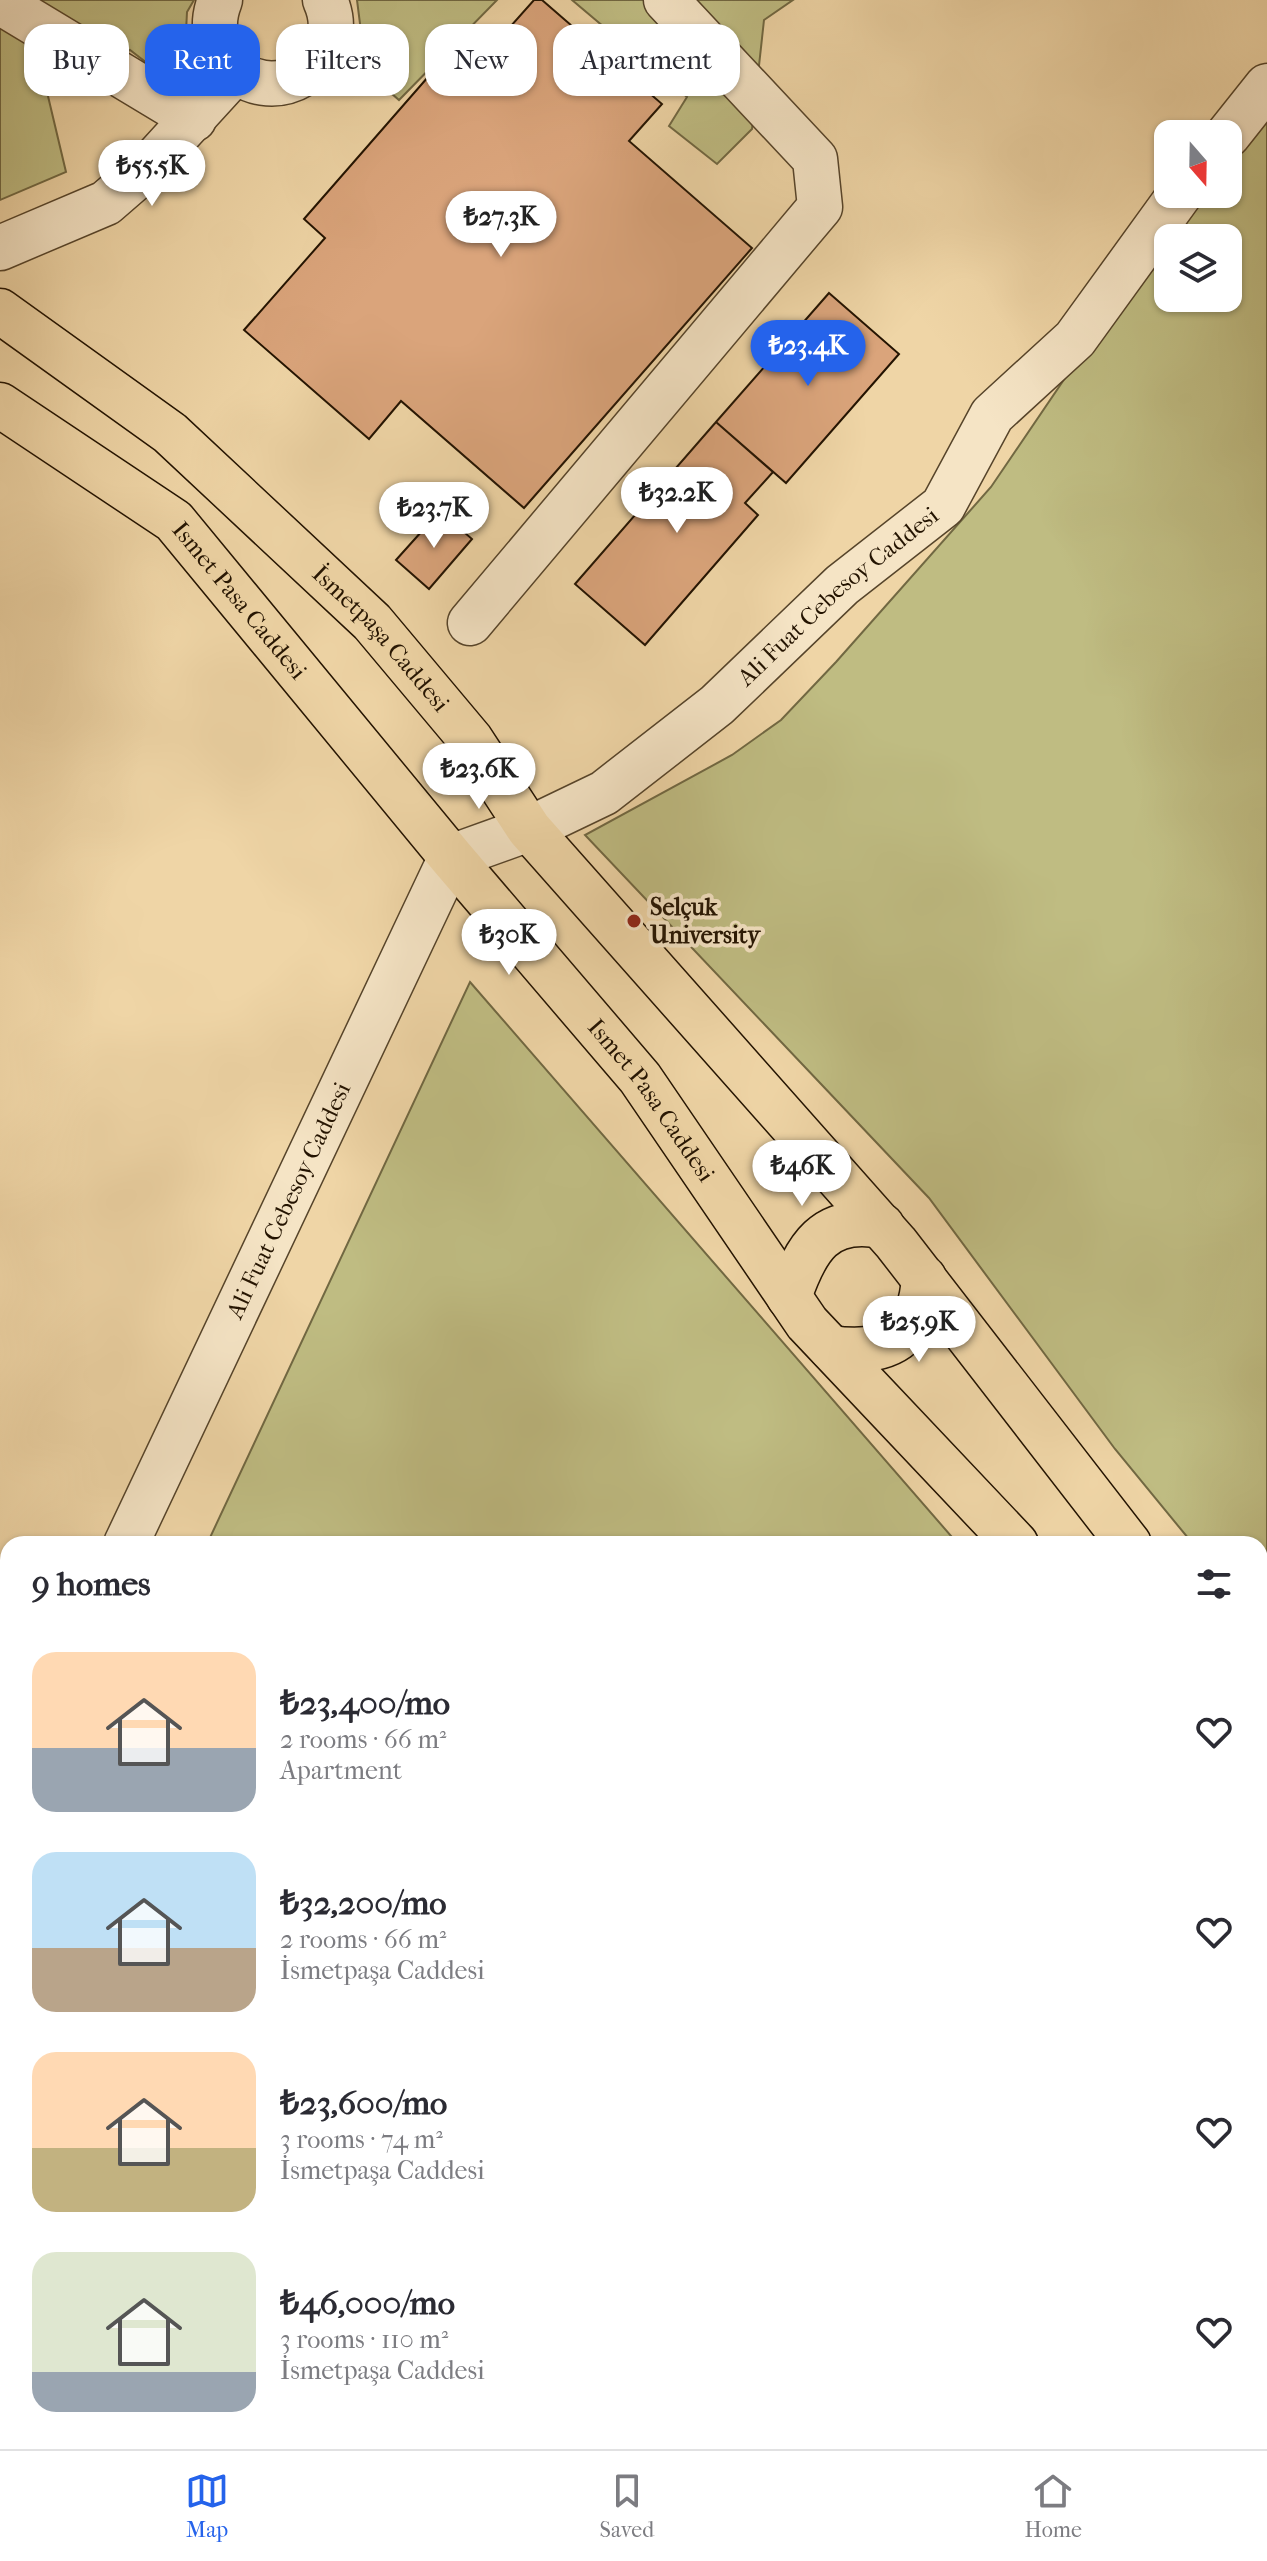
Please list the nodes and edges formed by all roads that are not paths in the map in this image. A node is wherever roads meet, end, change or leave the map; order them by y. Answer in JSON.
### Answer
{"nodes":[{"id":1,"x":220,"y":0,"type":"edge"},
{"id":2,"x":325,"y":0,"type":"edge"},
{"id":3,"x":666,"y":0,"type":"edge"},
{"id":4,"x":0,"y":2,"type":"edge"},
{"id":5,"x":215,"y":24,"type":"edge"},
{"id":6,"x":260,"y":83,"type":"edge"},
{"id":7,"x":1267,"y":86,"type":"edge"},
{"id":8,"x":214,"y":96,"type":"edge"},
{"id":9,"x":194,"y":119,"type":"junction"},
{"id":10,"x":1240,"y":120,"type":"edge"},
{"id":11,"x":1170,"y":208,"type":"edge"},
{"id":12,"x":0,"y":248,"type":"edge"},
{"id":13,"x":0,"y":311,"type":"edge"},
{"id":14,"x":0,"y":405,"type":"edge"},
{"id":15,"x":470,"y":623,"type":"dead end"},
{"id":16,"x":529,"y":829,"type":"junction"},
{"id":17,"x":451,"y":857,"type":"junction"},
{"id":18,"x":882,"y":1226,"type":"junction"},
{"id":19,"x":924,"y":1278,"type":"junction"},
{"id":20,"x":789,"y":1297,"type":"junction"},
{"id":21,"x":831,"y":1348,"type":"junction"},
{"id":22,"x":130,"y":1536,"type":"edge"},
{"id":23,"x":1008,"y":1536,"type":"edge"},
{"id":24,"x":1123,"y":1536,"type":"edge"}],
"edges":[{"from":1,"to":5,"type":"street"},
{"from":2,"to":6,"type":"street"},
{"from":3,"to":15,"type":"street"},
{"from":4,"to":9,"type":"street"},
{"from":7,"to":10,"type":"street"},
{"from":8,"to":9,"type":"street"},
{"from":9,"to":12,"type":"street"},
{"from":11,"to":16,"type":"street","name":"Ali Fuat Cebesoy Caddesi"},
{"from":13,"to":16,"type":"main road","name":"İsmetpaşa Caddesi"},
{"from":14,"to":17,"type":"main road","name":"Ismet Pasa Caddesi"},
{"from":16,"to":17,"type":"street","name":"Ali Fuat Cebesoy Caddesi"},
{"from":16,"to":18,"type":"main road","name":"İsmetpaşa Caddesi"},
{"from":17,"to":20,"type":"main road","name":"Ismet Pasa Caddesi"},
{"from":17,"to":22,"type":"street","name":"Ali Fuat Cebesoy Caddesi"},
{"from":18,"to":19,"type":"main road","name":"İsmetpaşa Caddesi"},
{"from":18,"to":20,"type":"main road"},
{"from":19,"to":21,"type":"main road"},
{"from":19,"to":24,"type":"main road","name":"İsmetpaşa Caddesi"},
{"from":20,"to":21,"type":"main road","name":"Ismet Pasa Caddesi"},
{"from":21,"to":23,"type":"main road","name":"Ismet Pasa Caddesi"}]}
